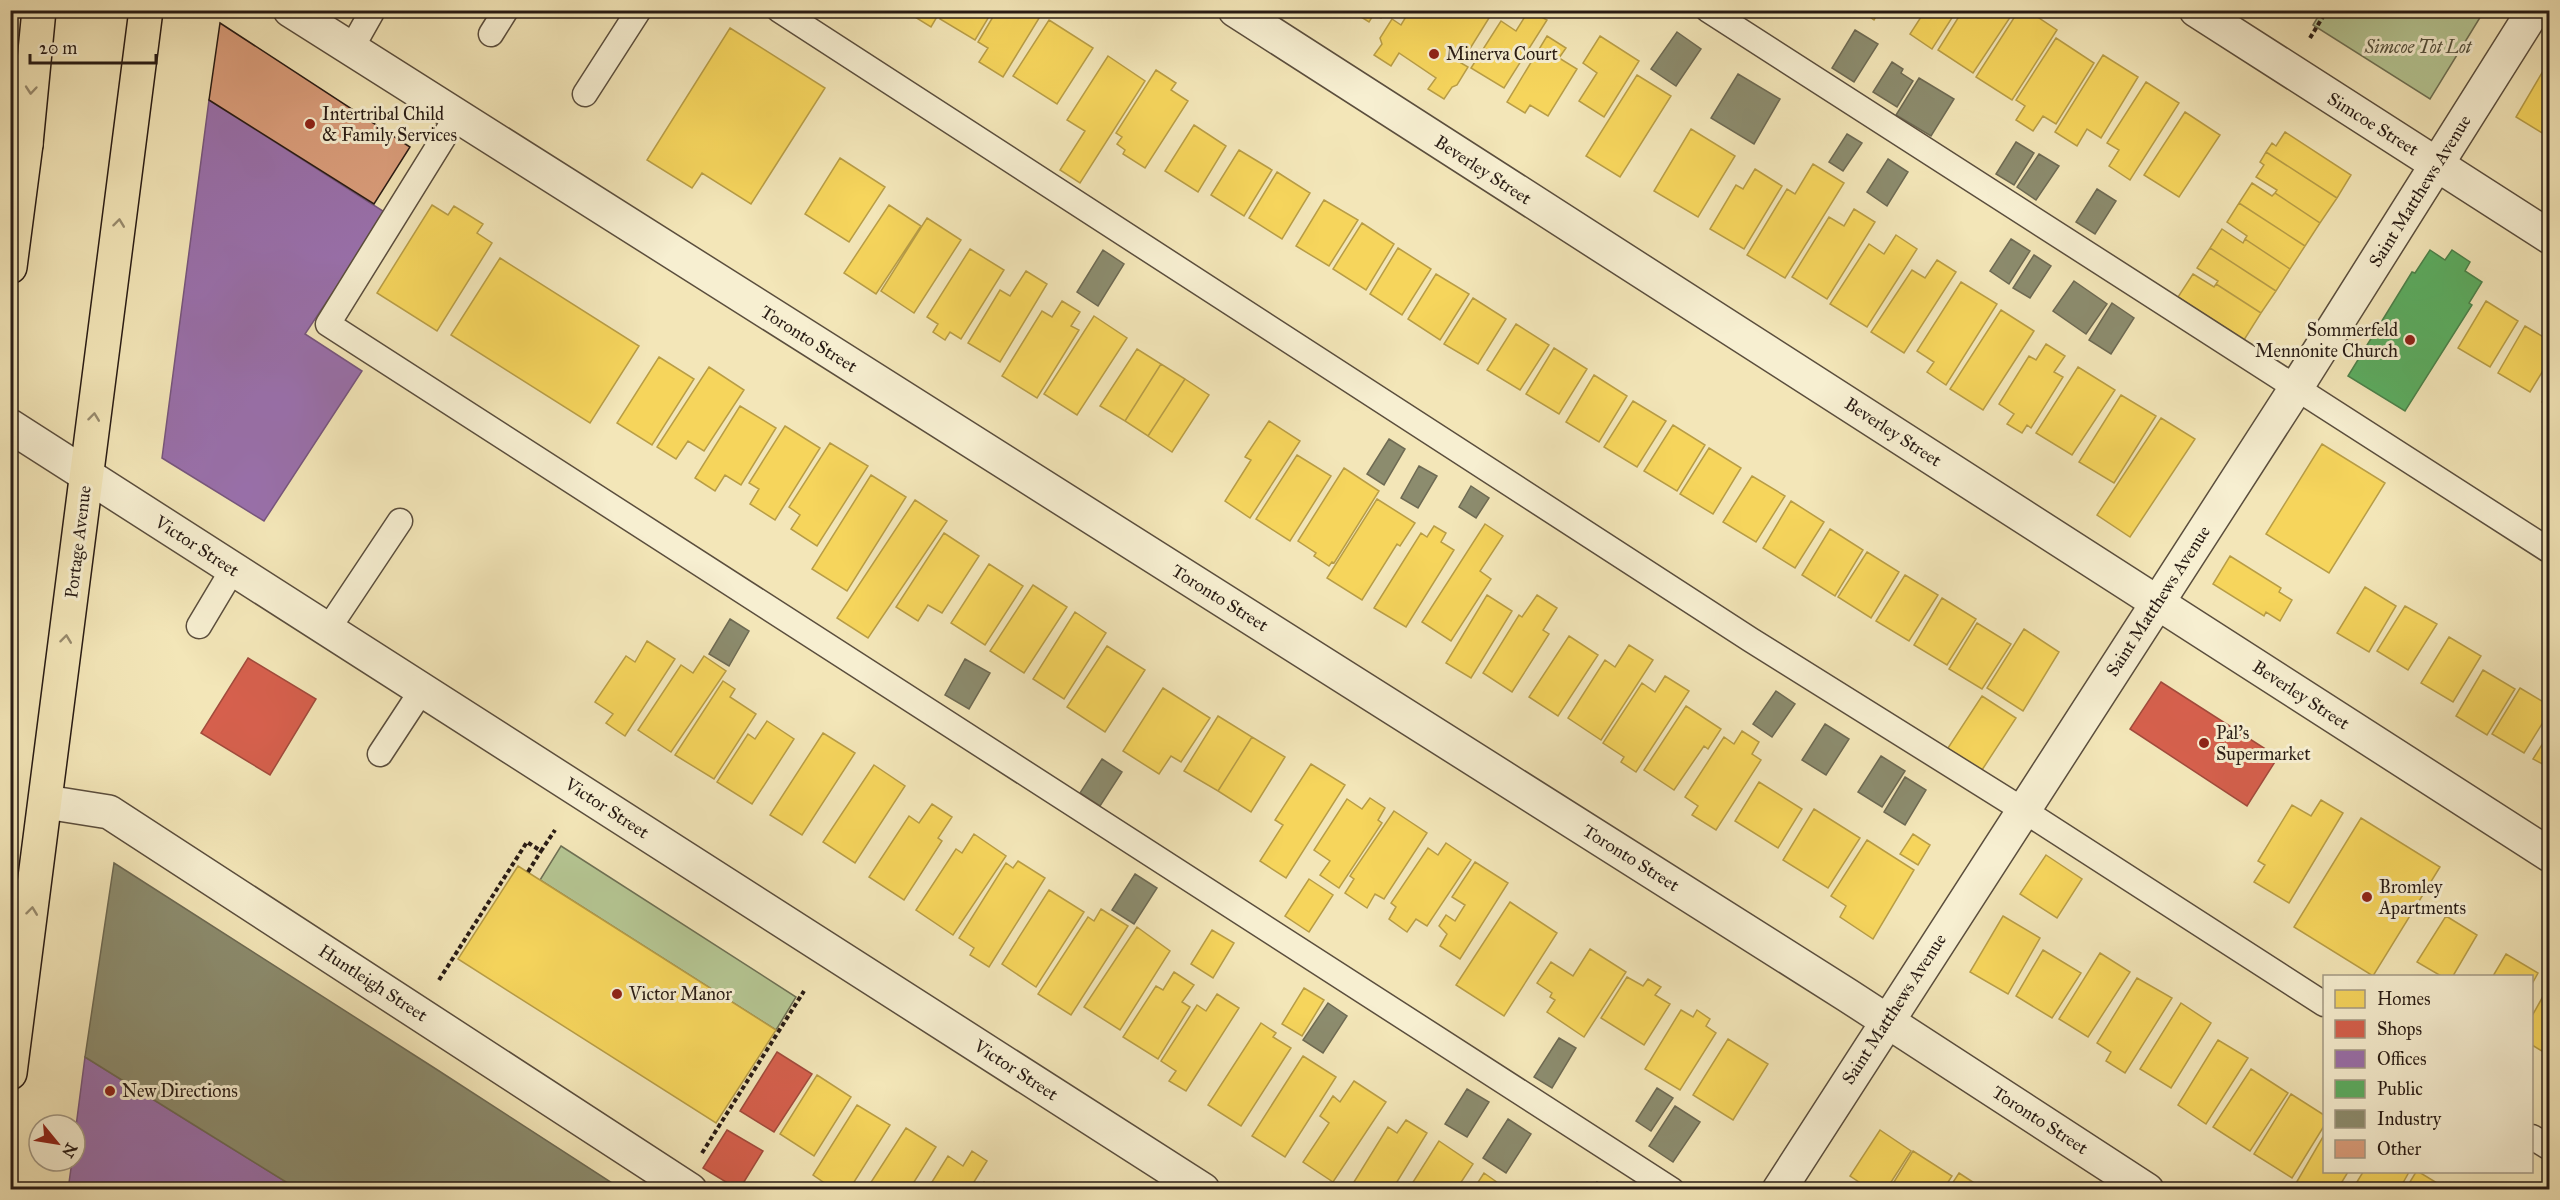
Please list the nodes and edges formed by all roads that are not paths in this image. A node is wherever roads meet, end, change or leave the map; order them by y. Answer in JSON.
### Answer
{"nodes":[{"id":1,"x":39,"y":10,"type":"edge"},
{"id":2,"x":146,"y":10,"type":"edge"},
{"id":3,"x":290,"y":10,"type":"edge"},
{"id":4,"x":373,"y":10,"type":"edge"},
{"id":5,"x":506,"y":10,"type":"edge"},
{"id":6,"x":639,"y":10,"type":"edge"},
{"id":7,"x":779,"y":10,"type":"edge"},
{"id":8,"x":1235,"y":10,"type":"edge"},
{"id":9,"x":1708,"y":10,"type":"edge"},
{"id":10,"x":2196,"y":10,"type":"edge"},
{"id":11,"x":2534,"y":10,"type":"edge"},
{"id":12,"x":491,"y":34,"type":"dead end"},
{"id":13,"x":351,"y":49,"type":"junction"},
{"id":14,"x":585,"y":94,"type":"dead end"},
{"id":15,"x":457,"y":116,"type":"junction"},
{"id":16,"x":18,"y":137,"type":"edge"},
{"id":17,"x":2437,"y":164,"type":"junction"},
{"id":18,"x":2550,"y":237,"type":"edge"},
{"id":19,"x":10,"y":267,"type":"edge"},
{"id":20,"x":2296,"y":388,"type":"junction"},
{"id":21,"x":10,"y":426,"type":"edge"},
{"id":22,"x":87,"y":475,"type":"junction"},
{"id":23,"x":400,"y":520,"type":"dead end"},
{"id":24,"x":2550,"y":551,"type":"edge"},
{"id":25,"x":233,"y":569,"type":"junction"},
{"id":26,"x":2157,"y":602,"type":"junction"},
{"id":27,"x":199,"y":626,"type":"dead end"},
{"id":28,"x":327,"y":629,"type":"junction"},
{"id":29,"x":422,"y":690,"type":"junction"},
{"id":30,"x":380,"y":754,"type":"dead end"},
{"id":31,"x":46,"y":802,"type":"junction"},
{"id":32,"x":2023,"y":810,"type":"junction"},
{"id":33,"x":2550,"y":855,"type":"edge"},
{"id":34,"x":2323,"y":1003,"type":"edge"},
{"id":35,"x":1887,"y":1021,"type":"junction"},
{"id":36,"x":10,"y":1074,"type":"edge"},
{"id":37,"x":2533,"y":1138,"type":"edge"},
{"id":38,"x":2550,"y":1148,"type":"edge"},
{"id":39,"x":686,"y":1187,"type":"edge"},
{"id":40,"x":1203,"y":1190,"type":"edge"},
{"id":41,"x":1672,"y":1190,"type":"edge"},
{"id":42,"x":1779,"y":1190,"type":"edge"},
{"id":43,"x":2147,"y":1190,"type":"edge"}],
"edges":[{"from":1,"to":16,"type":"main road","one_way":true},
{"from":22,"to":2,"type":"main road","name":"Portage Avenue","one_way":true},
{"from":3,"to":13,"type":"street","name":"Toronto Street"},
{"from":4,"to":13,"type":"lane"},
{"from":5,"to":12,"type":"lane"},
{"from":6,"to":14,"type":"lane"},
{"from":7,"to":32,"type":"lane"},
{"from":8,"to":26,"type":"street","name":"Beverley Street"},
{"from":9,"to":20,"type":"lane"},
{"from":10,"to":17,"type":"street","name":"Simcoe Street"},
{"from":11,"to":17,"type":"street","name":"Saint Matthews Avenue"},
{"from":13,"to":15,"type":"street","name":"Toronto Street"},
{"from":15,"to":35,"type":"street","name":"Toronto Street"},
{"from":15,"to":41,"type":"lane"},
{"from":16,"to":19,"type":"main road"},
{"from":17,"to":18,"type":"street","name":"Simcoe Street"},
{"from":17,"to":20,"type":"street","name":"Saint Matthews Avenue"},
{"from":20,"to":24,"type":"lane"},
{"from":20,"to":26,"type":"street","name":"Saint Matthews Avenue"},
{"from":21,"to":22,"type":"street","name":"Victor Street"},
{"from":22,"to":25,"type":"street","name":"Victor Street"},
{"from":31,"to":22,"type":"main road","name":"Portage Avenue","one_way":true},
{"from":23,"to":28,"type":"lane"},
{"from":25,"to":27,"type":"lane"},
{"from":25,"to":28,"type":"street","name":"Victor Street"},
{"from":26,"to":32,"type":"street","name":"Saint Matthews Avenue"},
{"from":26,"to":33,"type":"street","name":"Beverley Street"},
{"from":28,"to":29,"type":"street","name":"Victor Street"},
{"from":29,"to":30,"type":"lane"},
{"from":29,"to":40,"type":"street","name":"Victor Street"},
{"from":36,"to":31,"type":"main road","name":"Portage Avenue","one_way":true},
{"from":31,"to":39,"type":"street","name":"Huntleigh Street"},
{"from":32,"to":34,"type":"lane"},
{"from":32,"to":35,"type":"street","name":"Saint Matthews Avenue"},
{"from":35,"to":42,"type":"street","name":"Saint Matthews Avenue"},
{"from":35,"to":43,"type":"street","name":"Toronto Street"},
{"from":37,"to":38,"type":"lane"}]}
